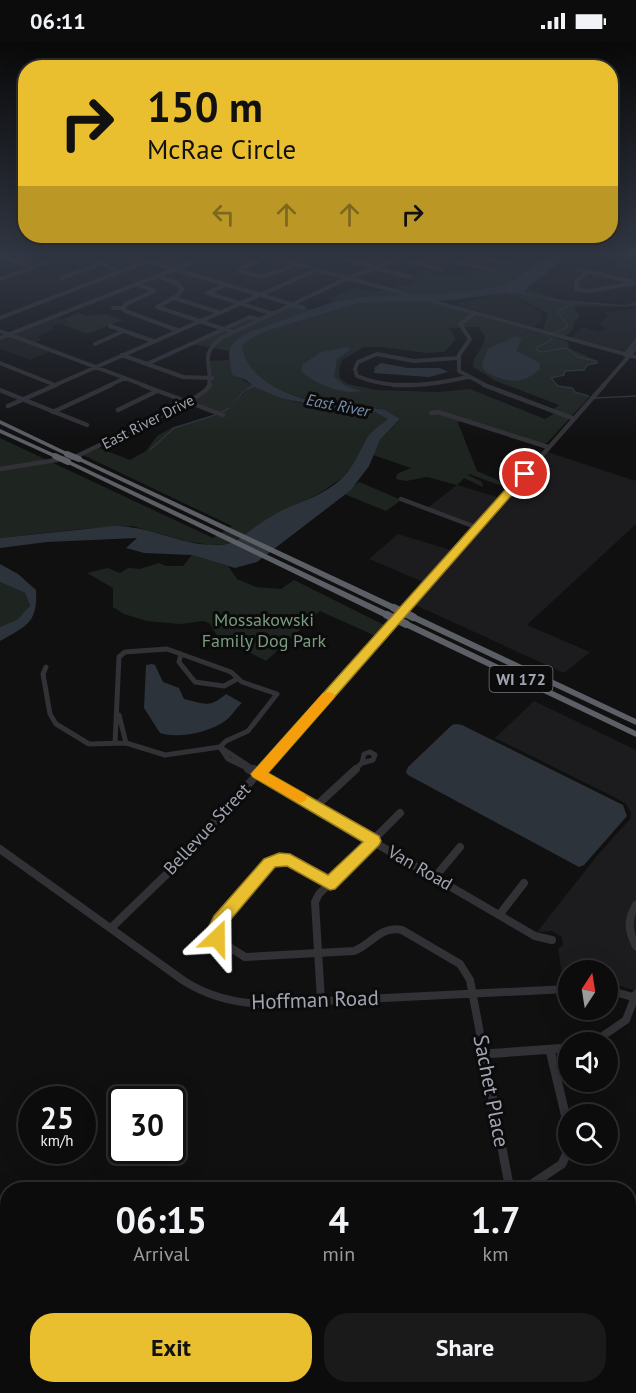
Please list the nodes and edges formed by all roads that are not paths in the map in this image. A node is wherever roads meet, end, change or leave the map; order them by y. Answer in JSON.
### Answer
{"nodes":[{"id":1,"x":57,"y":316,"type":"edge"},
{"id":2,"x":136,"y":316,"type":"edge"},
{"id":3,"x":183,"y":316,"type":"edge"},
{"id":4,"x":209,"y":316,"type":"edge"},
{"id":5,"x":250,"y":316,"type":"edge"},
{"id":6,"x":250,"y":316,"type":"edge"},
{"id":7,"x":269,"y":316,"type":"edge"},
{"id":8,"x":472,"y":316,"type":"edge"},
{"id":9,"x":483,"y":316,"type":"edge"},
{"id":10,"x":260,"y":320,"type":"junction"},
{"id":11,"x":198,"y":321,"type":"junction"},
{"id":12,"x":110,"y":326,"type":"dead end"},
{"id":13,"x":223,"y":329,"type":"junction"},
{"id":14,"x":177,"y":330,"type":"junction"},
{"id":15,"x":0,"y":331,"type":"edge"},
{"id":16,"x":125,"y":331,"type":"junction"},
{"id":17,"x":233,"y":332,"type":"junction"},
{"id":18,"x":10,"y":335,"type":"junction"},
{"id":19,"x":0,"y":338,"type":"edge"},
{"id":20,"x":153,"y":341,"type":"junction"},
{"id":21,"x":636,"y":341,"type":"edge"},
{"id":22,"x":95,"y":344,"type":"dead end"},
{"id":23,"x":636,"y":348,"type":"edge"},
{"id":24,"x":122,"y":355,"type":"junction"},
{"id":25,"x":626,"y":356,"type":"junction"},
{"id":26,"x":458,"y":358,"type":"junction"},
{"id":27,"x":636,"y":358,"type":"edge"},
{"id":28,"x":0,"y":363,"type":"edge"},
{"id":29,"x":147,"y":364,"type":"junction"},
{"id":30,"x":95,"y":367,"type":"junction"},
{"id":31,"x":468,"y":377,"type":"junction"},
{"id":32,"x":125,"y":378,"type":"junction"},
{"id":33,"x":212,"y":378,"type":"junction"},
{"id":34,"x":55,"y":385,"type":"junction"},
{"id":35,"x":0,"y":390,"type":"edge"},
{"id":36,"x":157,"y":391,"type":"junction"},
{"id":37,"x":22,"y":399,"type":"junction"},
{"id":38,"x":189,"y":402,"type":"junction"},
{"id":39,"x":8,"y":406,"type":"dead end"},
{"id":40,"x":118,"y":410,"type":"dead end"},
{"id":41,"x":53,"y":412,"type":"junction"},
{"id":42,"x":431,"y":412,"type":"dead end"},
{"id":43,"x":223,"y":415,"type":"dead end"},
{"id":44,"x":572,"y":418,"type":"junction"},
{"id":45,"x":0,"y":422,"type":"edge"},
{"id":46,"x":87,"y":425,"type":"dead end"},
{"id":47,"x":0,"y":431,"type":"edge"},
{"id":48,"x":548,"y":447,"type":"junction"},
{"id":49,"x":0,"y":469,"type":"edge"},
{"id":50,"x":401,"y":499,"type":"dead end"},
{"id":51,"x":478,"y":528,"type":"junction"},
{"id":52,"x":274,"y":552,"type":"joint"},
{"id":53,"x":394,"y":608,"type":"joint"},
{"id":54,"x":406,"y":624,"type":"joint"},
{"id":55,"x":181,"y":654,"type":"junction"},
{"id":56,"x":46,"y":667,"type":"dead end"},
{"id":57,"x":237,"y":679,"type":"junction"},
{"id":58,"x":118,"y":714,"type":"junction"},
{"id":59,"x":636,"y":722,"type":"edge"},
{"id":60,"x":636,"y":734,"type":"edge"},
{"id":61,"x":115,"y":743,"type":"junction"},
{"id":62,"x":126,"y":743,"type":"junction"},
{"id":63,"x":220,"y":747,"type":"junction"},
{"id":64,"x":362,"y":763,"type":"dead end"},
{"id":65,"x":259,"y":774,"type":"junction"},
{"id":66,"x":315,"y":807,"type":"junction"},
{"id":67,"x":400,"y":813,"type":"dead end"},
{"id":68,"x":373,"y":841,"type":"junction"},
{"id":69,"x":460,"y":847,"type":"dead end"},
{"id":70,"x":0,"y":849,"type":"edge"},
{"id":71,"x":435,"y":877,"type":"junction"},
{"id":72,"x":524,"y":883,"type":"dead end"},
{"id":73,"x":330,"y":884,"type":"junction"},
{"id":74,"x":636,"y":905,"type":"edge"},
{"id":75,"x":500,"y":914,"type":"junction"},
{"id":76,"x":111,"y":927,"type":"junction"},
{"id":77,"x":552,"y":940,"type":"dead end"},
{"id":78,"x":636,"y":946,"type":"edge"},
{"id":79,"x":319,"y":953,"type":"junction"},
{"id":80,"x":558,"y":989,"type":"edge"},
{"id":81,"x":618,"y":992,"type":"edge"},
{"id":82,"x":472,"y":993,"type":"junction"},
{"id":83,"x":636,"y":996,"type":"edge"},
{"id":84,"x":321,"y":1000,"type":"junction"},
{"id":85,"x":609,"y":1032,"type":"edge"},
{"id":86,"x":558,"y":1049,"type":"edge"},
{"id":87,"x":550,"y":1050,"type":"junction"},
{"id":88,"x":484,"y":1054,"type":"junction"},
{"id":89,"x":563,"y":1104,"type":"edge"},
{"id":90,"x":562,"y":1164,"type":"edge"},
{"id":91,"x":508,"y":1182,"type":"edge"},
{"id":92,"x":535,"y":1182,"type":"edge"}],
"edges":[{"from":1,"to":18,"type":"street"},
{"from":2,"to":14,"type":"street"},
{"from":3,"to":11,"type":"street"},
{"from":4,"to":11,"type":"street"},
{"from":5,"to":10,"type":"street"},
{"from":6,"to":13,"type":"street"},
{"from":7,"to":10,"type":"street","name":"East River Drive"},
{"from":8,"to":26,"type":"street"},
{"from":9,"to":25,"type":"street"},
{"from":10,"to":17,"type":"street","name":"East River Drive"},
{"from":11,"to":13,"type":"street"},
{"from":11,"to":14,"type":"street"},
{"from":12,"to":16,"type":"street"},
{"from":13,"to":17,"type":"street"},
{"from":13,"to":29,"type":"street"},
{"from":14,"to":20,"type":"street"},
{"from":15,"to":18,"type":"street"},
{"from":16,"to":20,"type":"street"},
{"from":16,"to":22,"type":"street"},
{"from":17,"to":33,"type":"street","name":"East River Drive"},
{"from":18,"to":19,"type":"street"},
{"from":18,"to":30,"type":"street"},
{"from":20,"to":24,"type":"street"},
{"from":21,"to":25,"type":"street","name":"Bellevue Street"},
{"from":23,"to":25,"type":"street","name":"Bellevue Street"},
{"from":24,"to":29,"type":"street"},
{"from":24,"to":30,"type":"street"},
{"from":25,"to":27,"type":"street"},
{"from":25,"to":44,"type":"street","name":"Bellevue Street"},
{"from":26,"to":31,"type":"street"},
{"from":26,"to":31,"type":"street"},
{"from":28,"to":34,"type":"street"},
{"from":29,"to":33,"type":"street"},
{"from":30,"to":32,"type":"street"},
{"from":30,"to":34,"type":"street"},
{"from":31,"to":44,"type":"street"},
{"from":32,"to":36,"type":"street"},
{"from":32,"to":41,"type":"street"},
{"from":33,"to":38,"type":"street","name":"East River Drive"},
{"from":34,"to":37,"type":"street"},
{"from":35,"to":37,"type":"street"},
{"from":36,"to":38,"type":"street"},
{"from":36,"to":40,"type":"street"},
{"from":37,"to":39,"type":"street"},
{"from":37,"to":41,"type":"street"},
{"from":38,"to":43,"type":"street"},
{"from":38,"to":49,"type":"street","name":"East River Drive"},
{"from":41,"to":46,"type":"street"},
{"from":42,"to":48,"type":"street"},
{"from":44,"to":48,"type":"street","name":"Bellevue Street"},
{"from":45,"to":52,"type":"highway","number":"WI 172","bridge":true},
{"from":47,"to":54,"type":"highway","number":"WI 172","bridge":true},
{"from":48,"to":51,"type":"street","name":"Bellevue Street"},
{"from":50,"to":51,"type":"street"},
{"from":51,"to":65,"type":"street","name":"Bellevue Street"},
{"from":52,"to":53,"type":"highway","number":"WI 172"},
{"from":53,"to":59,"type":"highway","number":"WI 172","bridge":true},
{"from":54,"to":60,"type":"highway","number":"WI 172"},
{"from":55,"to":57,"type":"street"},
{"from":55,"to":57,"type":"street"},
{"from":55,"to":58,"type":"street"},
{"from":56,"to":61,"type":"street"},
{"from":57,"to":63,"type":"street"},
{"from":58,"to":61,"type":"street"},
{"from":58,"to":62,"type":"street"},
{"from":61,"to":62,"type":"street"},
{"from":62,"to":63,"type":"street"},
{"from":63,"to":65,"type":"street","name":"Van Road"},
{"from":64,"to":66,"type":"street"},
{"from":65,"to":66,"type":"street","name":"Van Road"},
{"from":65,"to":76,"type":"street","name":"Bellevue Street"},
{"from":66,"to":68,"type":"street","name":"Van Road"},
{"from":67,"to":68,"type":"street"},
{"from":68,"to":71,"type":"street","name":"Van Road"},
{"from":68,"to":73,"type":"street"},
{"from":69,"to":71,"type":"street"},
{"from":70,"to":76,"type":"street","name":"Hoffman Road"},
{"from":71,"to":75,"type":"street","name":"Van Road"},
{"from":72,"to":75,"type":"street"},
{"from":73,"to":79,"type":"street"},
{"from":73,"to":79,"type":"street","name":"Sachet Place"},
{"from":74,"to":78,"type":"street"},
{"from":75,"to":77,"type":"street","name":"Van Road"},
{"from":76,"to":84,"type":"street","name":"Hoffman Road"},
{"from":79,"to":82,"type":"street","name":"Sachet Place"},
{"from":79,"to":84,"type":"street"},
{"from":80,"to":82,"type":"street","name":"Hoffman Road"},
{"from":81,"to":83,"type":"street"},
{"from":82,"to":84,"type":"street","name":"Hoffman Road"},
{"from":82,"to":88,"type":"street","name":"Sachet Place"},
{"from":83,"to":85,"type":"street"},
{"from":86,"to":87,"type":"street"},
{"from":87,"to":88,"type":"street"},
{"from":87,"to":89,"type":"street"},
{"from":88,"to":91,"type":"street","name":"Sachet Place"},
{"from":90,"to":92,"type":"street"}]}
